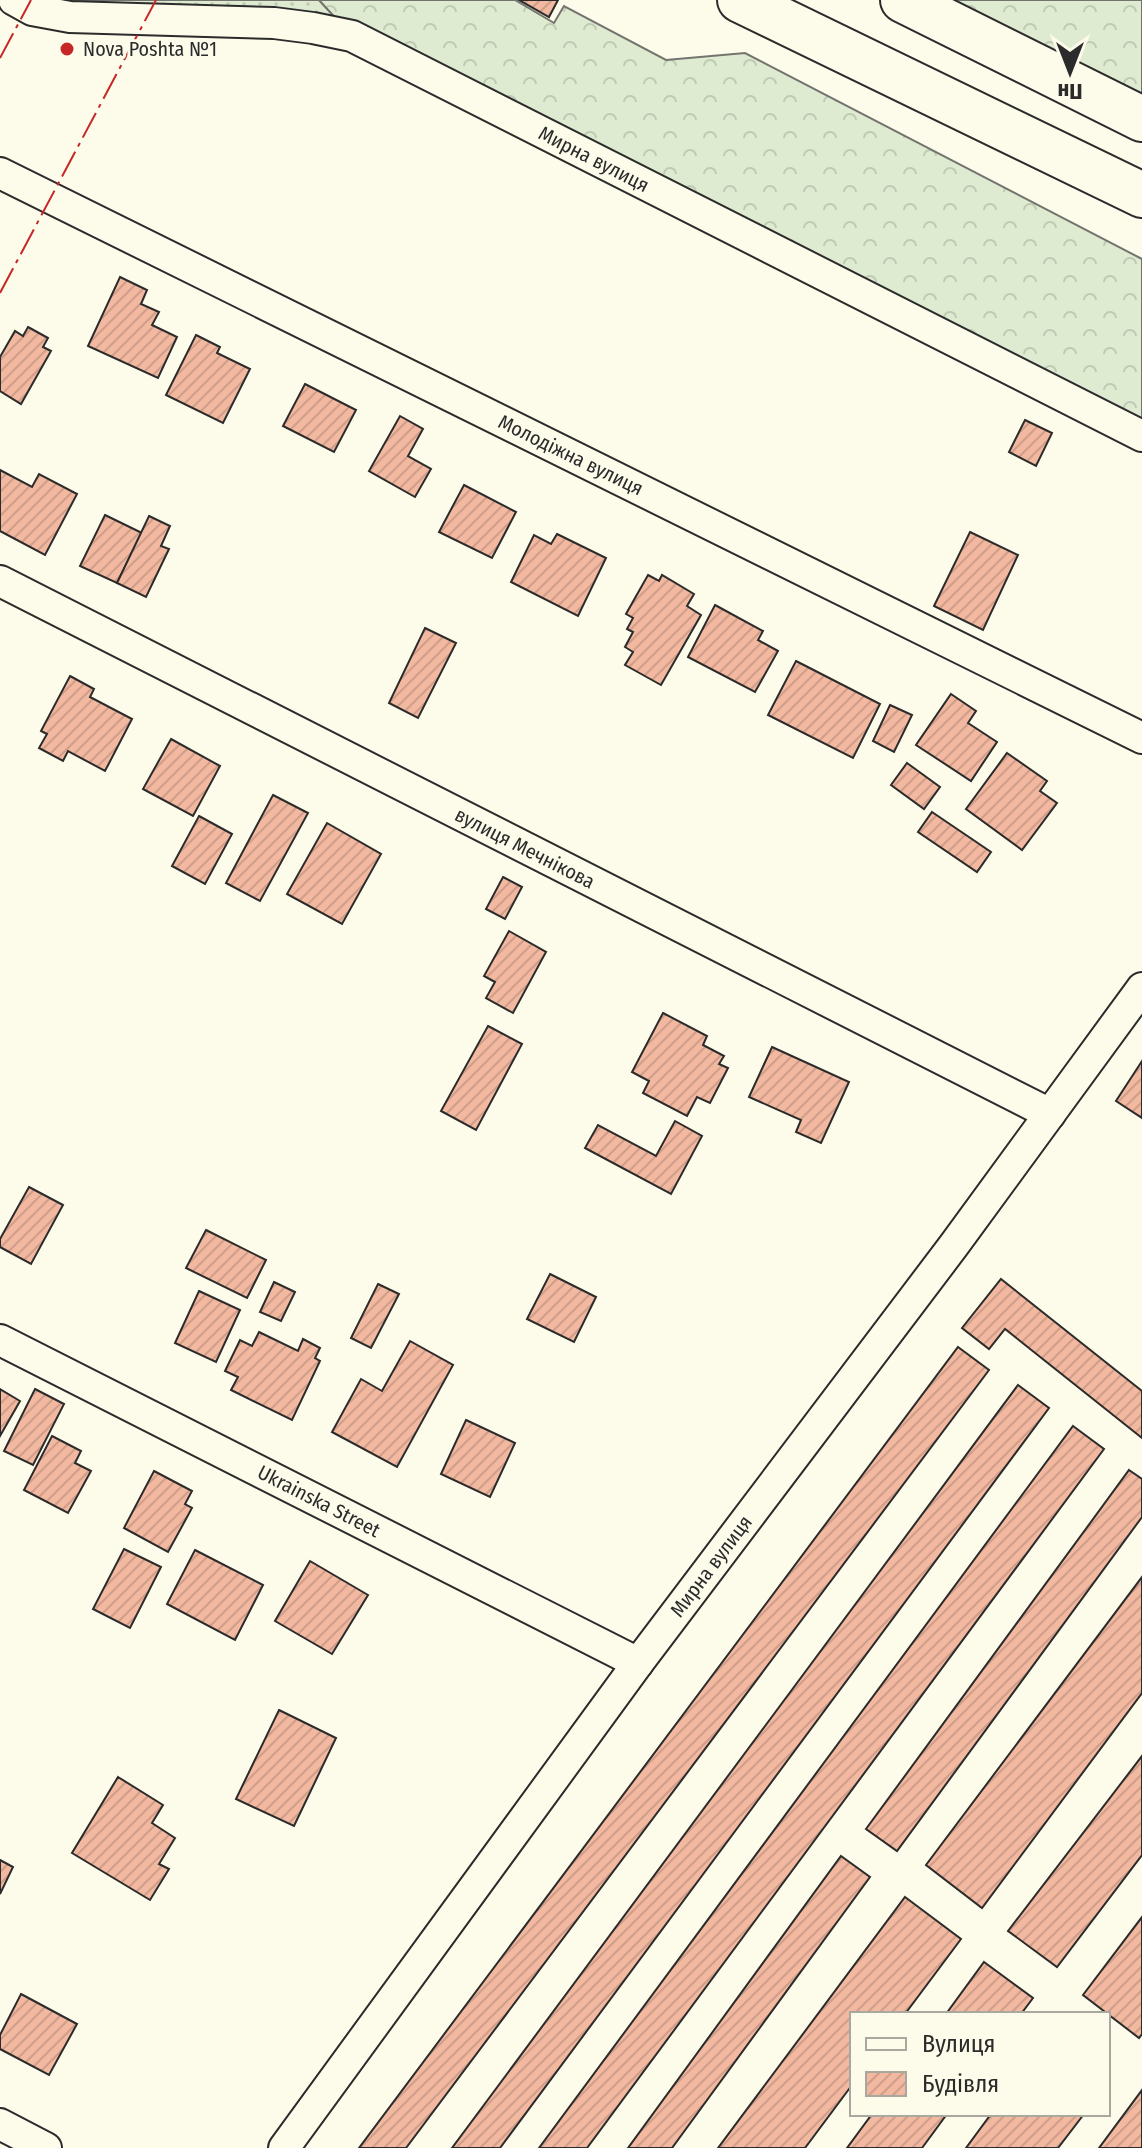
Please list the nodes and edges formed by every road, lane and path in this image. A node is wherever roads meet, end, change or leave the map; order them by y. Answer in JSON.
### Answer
{"nodes":[{"id":1,"x":14,"y":0,"type":"edge"},
{"id":2,"x":740,"y":0,"type":"edge"},
{"id":3,"x":903,"y":0,"type":"edge"},
{"id":4,"x":1142,"y":119,"type":"edge"},
{"id":5,"x":0,"y":173,"type":"edge"},
{"id":6,"x":1142,"y":195,"type":"edge"},
{"id":7,"x":1142,"y":436,"type":"edge"},
{"id":8,"x":0,"y":581,"type":"edge"},
{"id":9,"x":1142,"y":738,"type":"edge"},
{"id":10,"x":1142,"y":988,"type":"edge"},
{"id":11,"x":1050,"y":1114,"type":"junction"},
{"id":12,"x":0,"y":1340,"type":"edge"},
{"id":13,"x":638,"y":1663,"type":"junction"},
{"id":14,"x":0,"y":2124,"type":"edge"},
{"id":15,"x":46,"y":2148,"type":"edge"},
{"id":16,"x":284,"y":2148,"type":"edge"}],
"edges":[{"from":1,"to":7,"type":"street","name":"Мирна вулиця"},
{"from":2,"to":6,"type":"highway"},
{"from":3,"to":4,"type":"highway"},
{"from":5,"to":9,"type":"street","name":"Молодіжна вулиця"},
{"from":8,"to":11,"type":"street","name":"вулиця Мечнікова"},
{"from":10,"to":11,"type":"street","name":"Мирна вулиця"},
{"from":11,"to":13,"type":"street","name":"Мирна вулиця"},
{"from":12,"to":13,"type":"street","name":"Ukrainska Street"},
{"from":13,"to":16,"type":"street","name":"Мирна вулиця"},
{"from":14,"to":15,"type":"street"}]}
